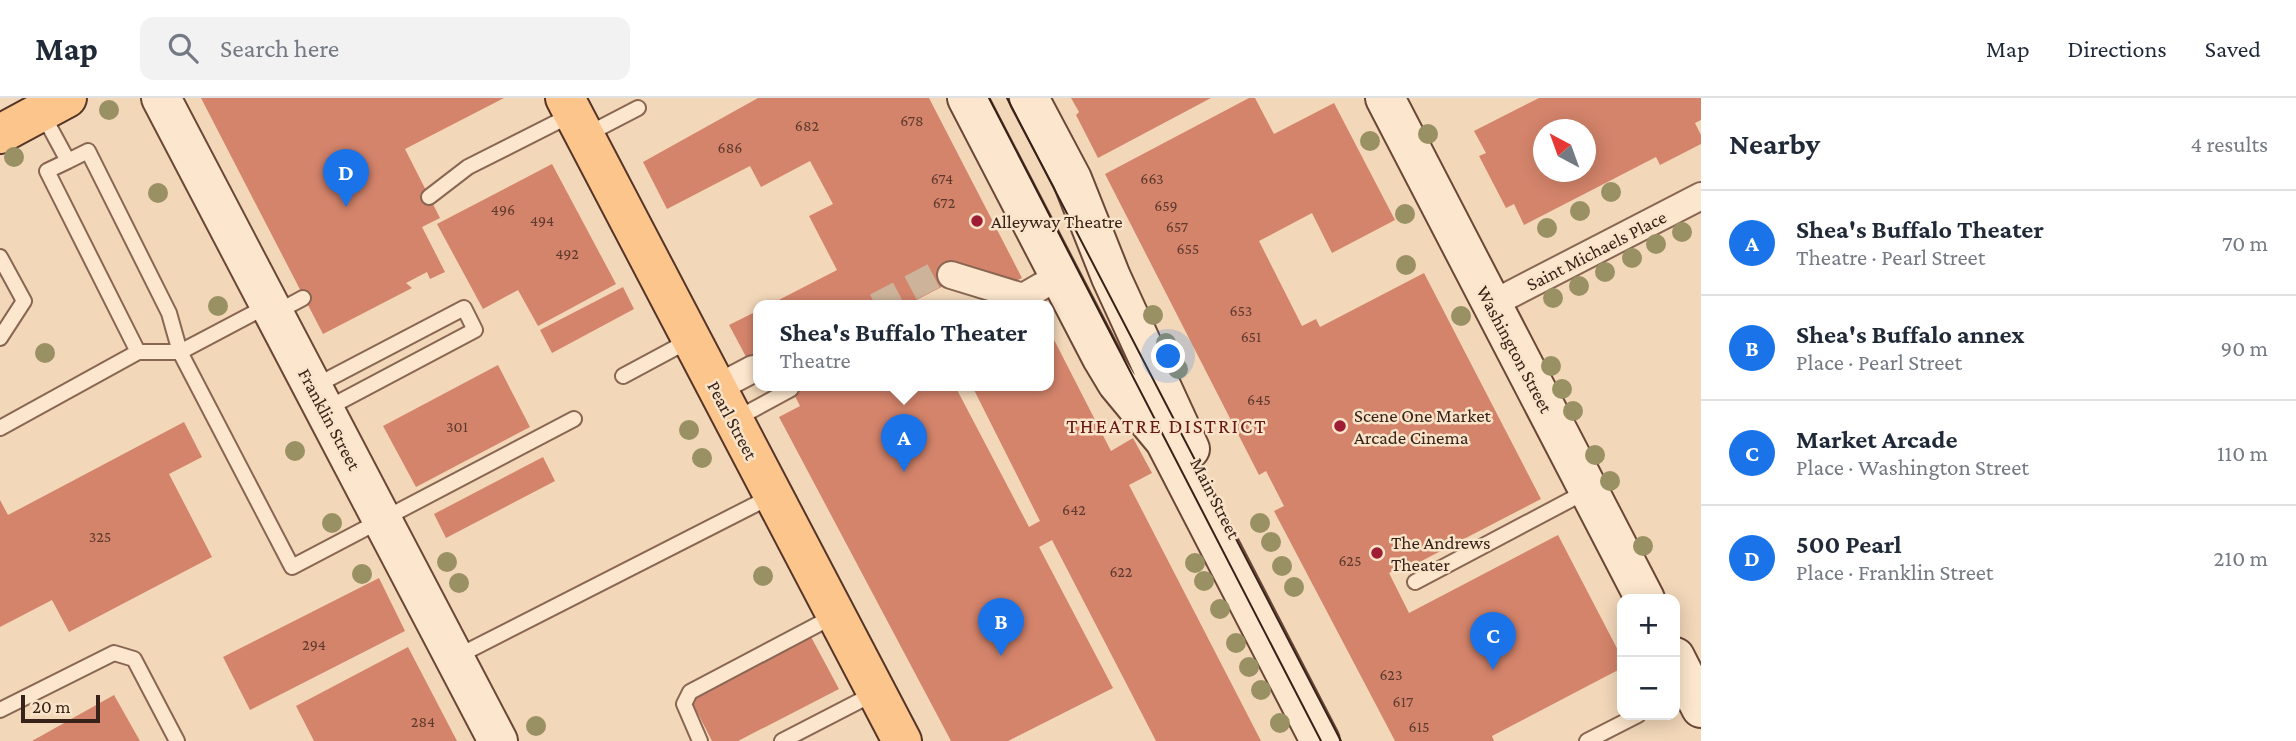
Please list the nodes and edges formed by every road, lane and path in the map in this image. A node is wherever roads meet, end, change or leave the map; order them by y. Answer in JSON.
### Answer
{"nodes":[{"id":1,"x":161,"y":98,"type":"edge"},
{"id":2,"x":967,"y":98,"type":"edge"},
{"id":3,"x":1029,"y":98,"type":"edge"},
{"id":4,"x":1385,"y":98,"type":"edge"},
{"id":5,"x":54,"y":105,"type":"edge"},
{"id":6,"x":638,"y":108,"type":"dead end"},
{"id":7,"x":574,"y":116,"type":"edge"},
{"id":8,"x":0,"y":134,"type":"edge"},
{"id":9,"x":68,"y":161,"type":"junction"},
{"id":10,"x":1701,"y":196,"type":"edge"},
{"id":11,"x":429,"y":197,"type":"dead end"},
{"id":12,"x":0,"y":257,"type":"edge"},
{"id":13,"x":951,"y":275,"type":"tunnel mouth"},
{"id":14,"x":1042,"y":286,"type":"dead end"},
{"id":15,"x":1492,"y":304,"type":"junction"},
{"id":16,"x":282,"y":306,"type":"junction"},
{"id":17,"x":0,"y":338,"type":"edge"},
{"id":18,"x":691,"y":340,"type":"junction"},
{"id":19,"x":138,"y":352,"type":"junction"},
{"id":20,"x":180,"y":352,"type":"junction"},
{"id":21,"x":753,"y":369,"type":"dead end"},
{"id":22,"x":623,"y":376,"type":"dead end"},
{"id":23,"x":782,"y":391,"type":"edge"},
{"id":24,"x":318,"y":398,"type":"junction"},
{"id":25,"x":725,"y":404,"type":"junction"},
{"id":26,"x":574,"y":419,"type":"dead end"},
{"id":27,"x":0,"y":428,"type":"edge"},
{"id":28,"x":1588,"y":491,"type":"junction"},
{"id":29,"x":773,"y":496,"type":"junction"},
{"id":30,"x":382,"y":519,"type":"junction"},
{"id":31,"x":1415,"y":582,"type":"dead end"},
{"id":32,"x":1642,"y":594,"type":"edge"},
{"id":33,"x":835,"y":615,"type":"junction"},
{"id":34,"x":454,"y":658,"type":"junction"},
{"id":35,"x":876,"y":692,"type":"junction"},
{"id":36,"x":0,"y":710,"type":"edge"},
{"id":37,"x":1628,"y":720,"type":"edge"},
{"id":38,"x":495,"y":740,"type":"edge"},
{"id":39,"x":177,"y":741,"type":"edge"},
{"id":40,"x":700,"y":741,"type":"edge"},
{"id":41,"x":782,"y":741,"type":"edge"},
{"id":42,"x":902,"y":741,"type":"edge"},
{"id":43,"x":1320,"y":741,"type":"edge"},
{"id":44,"x":1342,"y":741,"type":"edge"},
{"id":45,"x":1587,"y":741,"type":"edge"}],
"edges":[{"from":1,"to":16,"type":"main road","name":"Franklin Street"},
{"from":2,"to":43,"type":"main road","name":"Main Street"},
{"from":3,"to":44,"type":"main road","name":"Main Street"},
{"from":4,"to":15,"type":"main road","name":"Washington Street"},
{"from":5,"to":8,"type":"main road"},
{"from":5,"to":9,"type":"lane"},
{"from":6,"to":7,"type":"lane"},
{"from":7,"to":11,"type":"lane"},
{"from":7,"to":18,"type":"main road","name":"Pearl Street"},
{"from":9,"to":19,"type":"lane"},
{"from":9,"to":20,"type":"lane"},
{"from":10,"to":15,"type":"street","name":"Saint Michaels Place"},
{"from":12,"to":17,"type":"lane"},
{"from":13,"to":14,"type":"street"},
{"from":15,"to":28,"type":"main road","name":"Washington Street"},
{"from":16,"to":20,"type":"lane"},
{"from":16,"to":24,"type":"main road","name":"Franklin Street"},
{"from":18,"to":22,"type":"lane"},
{"from":18,"to":25,"type":"main road","name":"Pearl Street"},
{"from":19,"to":20,"type":"lane"},
{"from":19,"to":27,"type":"lane"},
{"from":20,"to":30,"type":"lane"},
{"from":21,"to":25,"type":"street"},
{"from":23,"to":25,"type":"lane"},
{"from":24,"to":24,"type":"lane"},
{"from":24,"to":30,"type":"main road","name":"Franklin Street"},
{"from":25,"to":29,"type":"main road","name":"Pearl Street"},
{"from":26,"to":30,"type":"lane"},
{"from":28,"to":31,"type":"lane"},
{"from":28,"to":32,"type":"main road","name":"Washington Street"},
{"from":29,"to":33,"type":"main road","name":"Pearl Street"},
{"from":29,"to":34,"type":"lane"},
{"from":30,"to":34,"type":"main road","name":"Franklin Street"},
{"from":33,"to":35,"type":"main road","name":"Pearl Street"},
{"from":33,"to":40,"type":"lane"},
{"from":34,"to":38,"type":"main road","name":"Franklin Street"},
{"from":35,"to":41,"type":"lane"},
{"from":35,"to":42,"type":"main road","name":"Pearl Street"},
{"from":36,"to":39,"type":"lane"},
{"from":37,"to":45,"type":"lane"}]}
